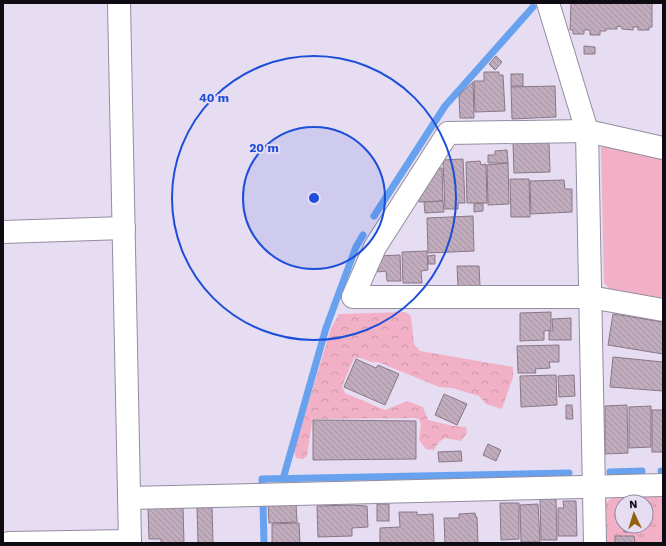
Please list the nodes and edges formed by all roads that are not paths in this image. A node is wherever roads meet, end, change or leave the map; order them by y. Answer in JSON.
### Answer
{"nodes":[{"id":1,"x":119,"y":3,"type":"edge"},
{"id":2,"x":548,"y":3,"type":"edge"},
{"id":3,"x":587,"y":132,"type":"junction"},
{"id":4,"x":663,"y":148,"type":"edge"},
{"id":5,"x":124,"y":228,"type":"junction"},
{"id":6,"x":3,"y":232,"type":"edge"},
{"id":7,"x":590,"y":297,"type":"junction"},
{"id":8,"x":663,"y":310,"type":"edge"},
{"id":9,"x":663,"y":485,"type":"edge"},
{"id":10,"x":593,"y":487,"type":"junction"},
{"id":11,"x":129,"y":498,"type":"junction"},
{"id":12,"x":130,"y":542,"type":"edge"},
{"id":13,"x":9,"y":543,"type":"edge"},
{"id":14,"x":594,"y":543,"type":"edge"}],
"edges":[{"from":1,"to":5,"type":"street"},
{"from":2,"to":3,"type":"street"},
{"from":3,"to":4,"type":"street"},
{"from":3,"to":7,"type":"street"},
{"from":3,"to":7,"type":"street"},
{"from":5,"to":6,"type":"street"},
{"from":5,"to":11,"type":"street"},
{"from":7,"to":8,"type":"street"},
{"from":7,"to":10,"type":"street"},
{"from":9,"to":10,"type":"street"},
{"from":10,"to":11,"type":"street"},
{"from":10,"to":14,"type":"street"},
{"from":11,"to":12,"type":"street"},
{"from":12,"to":13,"type":"street"}]}
